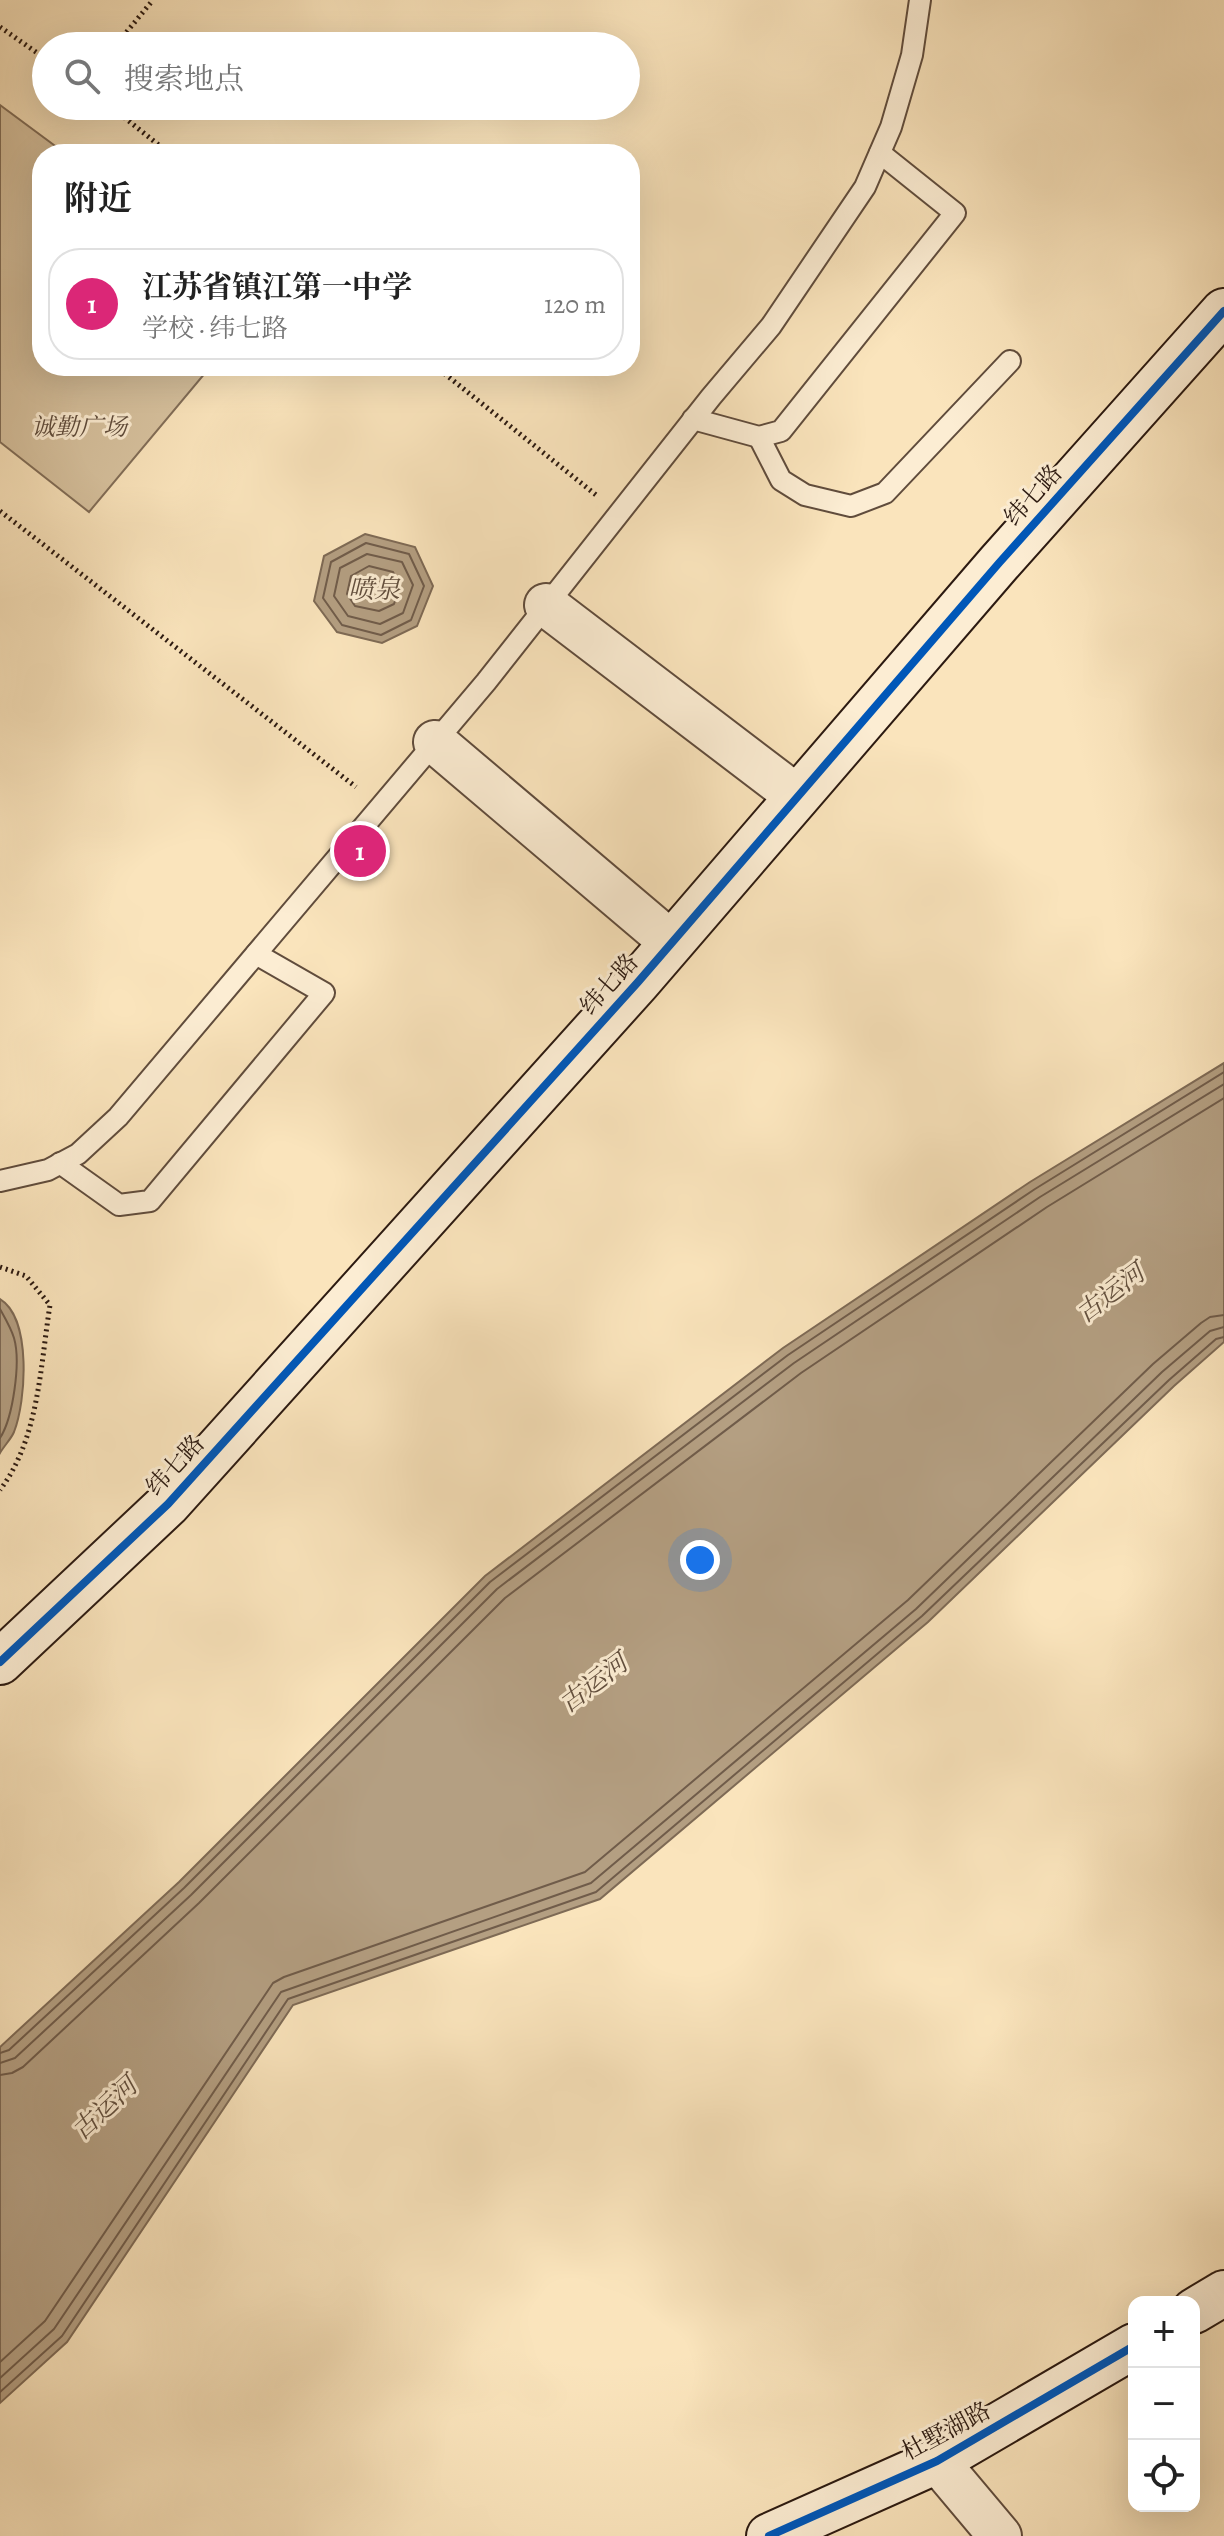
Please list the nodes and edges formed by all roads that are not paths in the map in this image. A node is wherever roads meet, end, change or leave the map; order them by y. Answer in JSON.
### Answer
{"nodes":[{"id":1,"x":920,"y":0,"type":"edge"},
{"id":2,"x":880,"y":153,"type":"junction"},
{"id":3,"x":1224,"y":311,"type":"edge"},
{"id":4,"x":1010,"y":361,"type":"dead end"},
{"id":5,"x":693,"y":419,"type":"junction"},
{"id":6,"x":759,"y":437,"type":"junction"},
{"id":7,"x":546,"y":605,"type":"junction"},
{"id":8,"x":435,"y":742,"type":"junction"},
{"id":9,"x":798,"y":797,"type":"junction"},
{"id":10,"x":672,"y":943,"type":"junction"},
{"id":11,"x":256,"y":954,"type":"junction"},
{"id":12,"x":60,"y":1163,"type":"junction"},
{"id":13,"x":0,"y":1181,"type":"edge"},
{"id":14,"x":0,"y":1662,"type":"edge"},
{"id":15,"x":1224,"y":2293,"type":"edge"},
{"id":16,"x":1200,"y":2307,"type":"edge"},
{"id":17,"x":1128,"y":2350,"type":"edge"},
{"id":18,"x":937,"y":2461,"type":"junction"},
{"id":19,"x":769,"y":2536,"type":"edge"},
{"id":20,"x":1000,"y":2536,"type":"edge"}],
"edges":[{"from":1,"to":2,"type":"lane"},
{"from":2,"to":5,"type":"lane"},
{"from":2,"to":6,"type":"lane"},
{"from":3,"to":9,"type":"street","name":"纬七路"},
{"from":4,"to":6,"type":"lane"},
{"from":5,"to":6,"type":"lane"},
{"from":5,"to":7,"type":"lane"},
{"from":7,"to":8,"type":"lane"},
{"from":7,"to":9,"type":"street"},
{"from":8,"to":10,"type":"street"},
{"from":8,"to":11,"type":"lane"},
{"from":9,"to":10,"type":"street","name":"纬七路"},
{"from":10,"to":14,"type":"street","name":"纬七路"},
{"from":11,"to":12,"type":"lane"},
{"from":11,"to":12,"type":"lane"},
{"from":12,"to":13,"type":"lane"},
{"from":15,"to":16,"type":"street"},
{"from":17,"to":18,"type":"street","name":"杜墅湖路"},
{"from":18,"to":19,"type":"street","name":"杜墅湖路"},
{"from":18,"to":20,"type":"street"}]}
